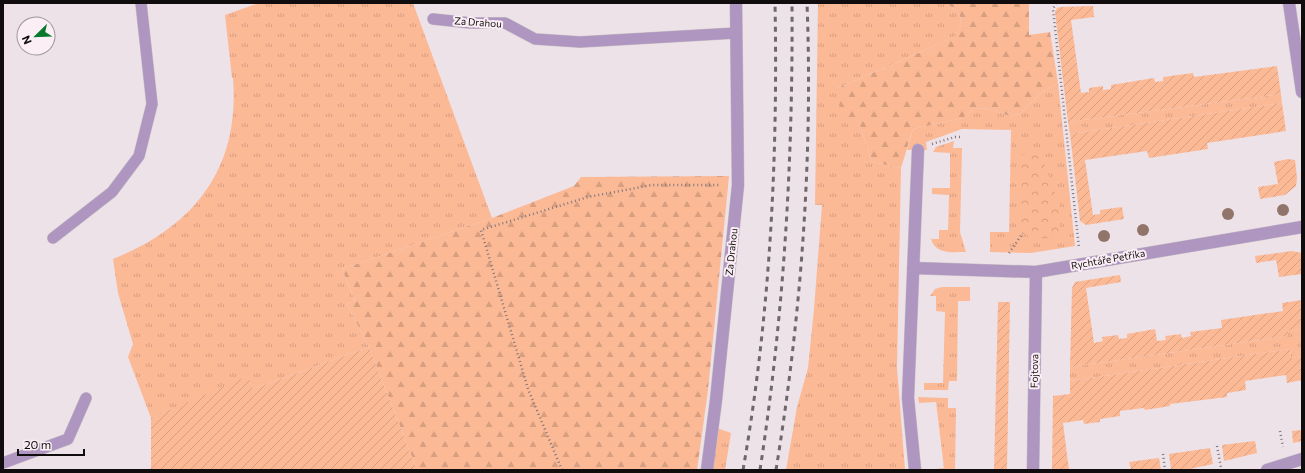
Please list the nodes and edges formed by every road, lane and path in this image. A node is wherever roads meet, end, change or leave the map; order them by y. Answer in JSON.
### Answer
{"nodes":[{"id":1,"x":141,"y":3,"type":"edge"},
{"id":2,"x":736,"y":3,"type":"edge"},
{"id":3,"x":1056,"y":3,"type":"edge"},
{"id":4,"x":1289,"y":3,"type":"edge"},
{"id":5,"x":433,"y":18,"type":"dead end"},
{"id":6,"x":736,"y":33,"type":"junction"},
{"id":7,"x":1302,"y":92,"type":"edge"},
{"id":8,"x":962,"y":137,"type":"dead end"},
{"id":9,"x":930,"y":145,"type":"dead end"},
{"id":10,"x":918,"y":150,"type":"dead end"},
{"id":11,"x":738,"y":185,"type":"junction"},
{"id":12,"x":1302,"y":227,"type":"edge"},
{"id":13,"x":1023,"y":233,"type":"dead end"},
{"id":14,"x":53,"y":238,"type":"dead end"},
{"id":15,"x":1009,"y":253,"type":"dead end"},
{"id":16,"x":1080,"y":253,"type":"dead end"},
{"id":17,"x":913,"y":268,"type":"junction"},
{"id":18,"x":1036,"y":272,"type":"junction"},
{"id":19,"x":86,"y":398,"type":"dead end"},
{"id":20,"x":1280,"y":431,"type":"dead end"},
{"id":21,"x":1217,"y":446,"type":"dead end"},
{"id":22,"x":1283,"y":450,"type":"dead end"},
{"id":23,"x":1163,"y":454,"type":"dead end"},
{"id":24,"x":1302,"y":459,"type":"edge"},
{"id":25,"x":3,"y":463,"type":"edge"},
{"id":26,"x":1221,"y":468,"type":"dead end"},
{"id":27,"x":562,"y":470,"type":"edge"},
{"id":28,"x":707,"y":470,"type":"edge"},
{"id":29,"x":914,"y":470,"type":"edge"},
{"id":30,"x":1033,"y":470,"type":"edge"},
{"id":31,"x":1165,"y":470,"type":"edge"},
{"id":32,"x":1267,"y":470,"type":"edge"}],
"edges":[{"from":1,"to":14,"type":"lane"},
{"from":2,"to":6,"type":"street","name":"Za Drahou"},
{"from":3,"to":16,"type":"path"},
{"from":4,"to":7,"type":"street"},
{"from":5,"to":6,"type":"lane","name":"Za Drahou"},
{"from":6,"to":11,"type":"street","name":"Za Drahou"},
{"from":8,"to":9,"type":"path"},
{"from":10,"to":17,"type":"street"},
{"from":11,"to":27,"type":"path"},
{"from":11,"to":28,"type":"street","name":"Za Drahou"},
{"from":12,"to":18,"type":"street","name":"Rychtáře Petříka"},
{"from":13,"to":15,"type":"path"},
{"from":17,"to":18,"type":"street","name":"Rychtáře Petříka"},
{"from":17,"to":29,"type":"street"},
{"from":18,"to":30,"type":"street","name":"Fojtova"},
{"from":19,"to":25,"type":"lane"},
{"from":20,"to":22,"type":"path"},
{"from":21,"to":26,"type":"path"},
{"from":23,"to":31,"type":"path"},
{"from":24,"to":32,"type":"street"}]}
